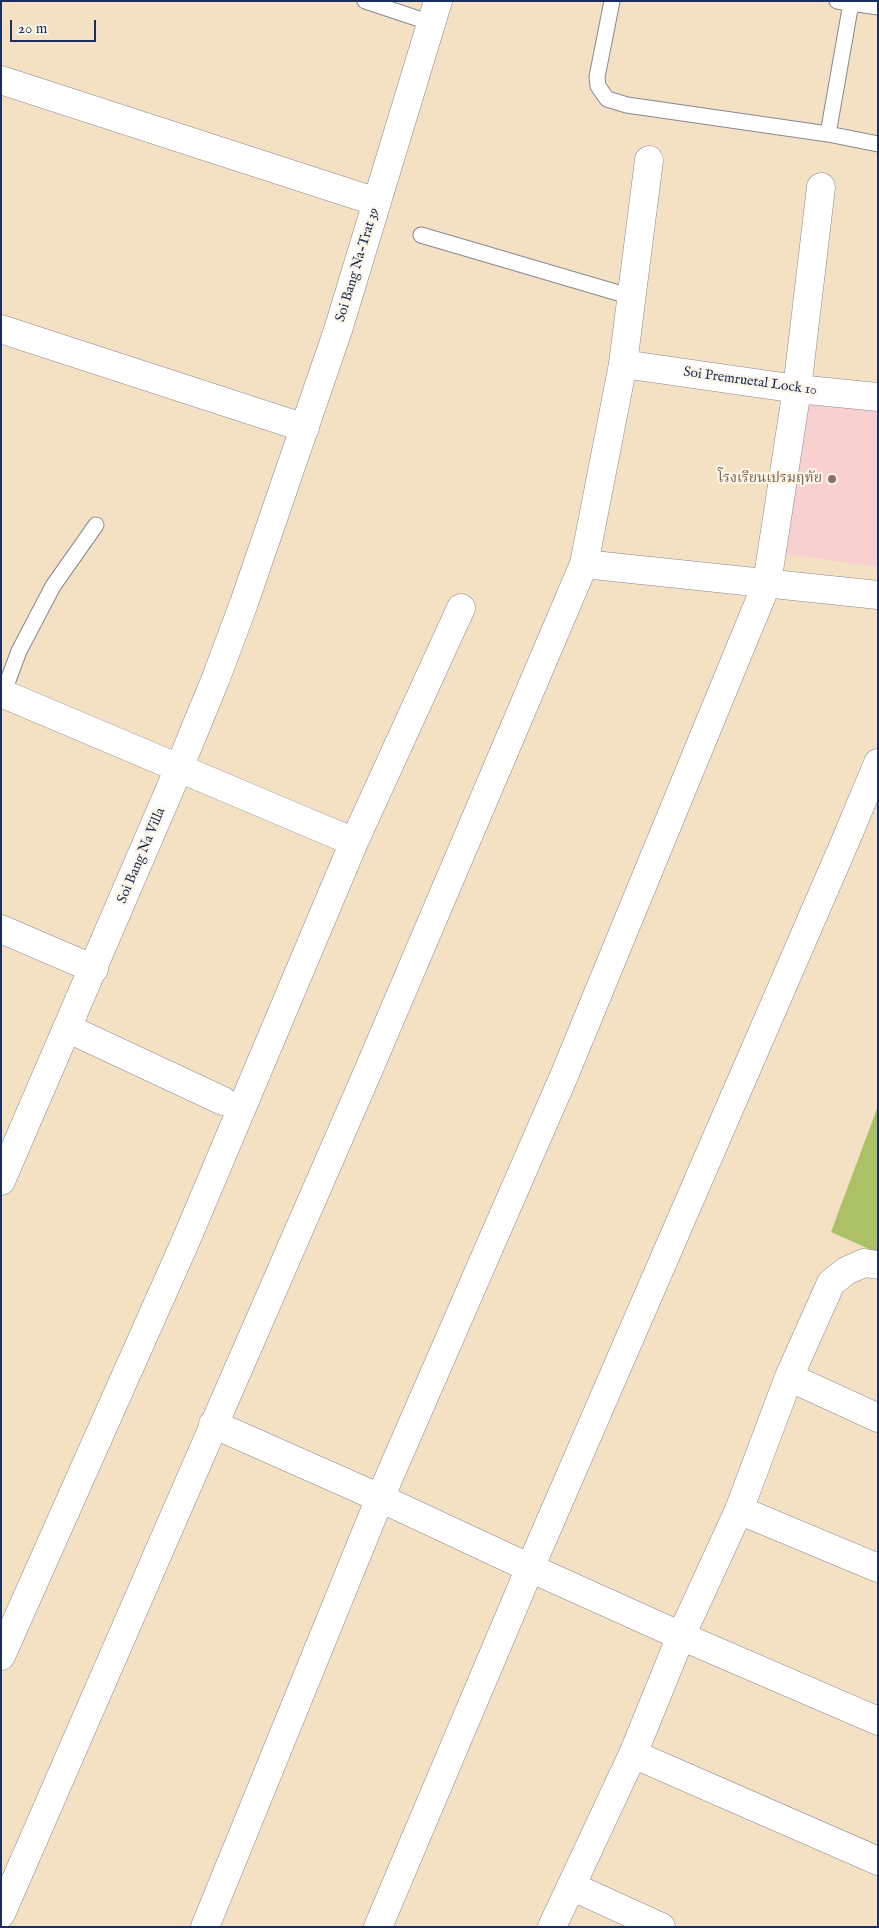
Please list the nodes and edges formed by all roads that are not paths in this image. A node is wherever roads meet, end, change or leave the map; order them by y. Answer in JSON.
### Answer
{"nodes":[{"id":1,"x":365,"y":1,"type":"edge"},
{"id":2,"x":612,"y":1,"type":"edge"},
{"id":3,"x":846,"y":2,"type":"edge"},
{"id":4,"x":878,"y":7,"type":"edge"},
{"id":5,"x":434,"y":12,"type":"edge"},
{"id":6,"x":1,"y":80,"type":"edge"},
{"id":7,"x":828,"y":134,"type":"junction"},
{"id":8,"x":878,"y":144,"type":"edge"},
{"id":9,"x":649,"y":160,"type":"dead end"},
{"id":10,"x":821,"y":187,"type":"dead end"},
{"id":11,"x":377,"y":202,"type":"junction"},
{"id":12,"x":421,"y":235,"type":"dead end"},
{"id":13,"x":632,"y":297,"type":"junction"},
{"id":14,"x":1,"y":329,"type":"edge"},
{"id":15,"x":623,"y":364,"type":"junction"},
{"id":16,"x":797,"y":388,"type":"junction"},
{"id":17,"x":878,"y":398,"type":"edge"},
{"id":18,"x":305,"y":428,"type":"junction"},
{"id":19,"x":96,"y":525,"type":"dead end"},
{"id":20,"x":270,"y":525,"type":"joint"},
{"id":21,"x":584,"y":564,"type":"junction"},
{"id":22,"x":767,"y":583,"type":"junction"},
{"id":23,"x":878,"y":595,"type":"edge"},
{"id":24,"x":461,"y":608,"type":"dead end"},
{"id":25,"x":2,"y":693,"type":"edge"},
{"id":26,"x":878,"y":763,"type":"edge"},
{"id":27,"x":179,"y":768,"type":"junction"},
{"id":28,"x":354,"y":842,"type":"junction"},
{"id":29,"x":1,"y":928,"type":"edge"},
{"id":30,"x":94,"y":969,"type":"junction"},
{"id":31,"x":67,"y":1028,"type":"junction"},
{"id":32,"x":223,"y":1101,"type":"dead end"},
{"id":33,"x":9,"y":1144,"type":"edge"},
{"id":34,"x":1,"y":1181,"type":"edge"},
{"id":35,"x":878,"y":1265,"type":"edge"},
{"id":36,"x":789,"y":1377,"type":"junction"},
{"id":37,"x":878,"y":1418,"type":"edge"},
{"id":38,"x":213,"y":1424,"type":"junction"},
{"id":39,"x":380,"y":1498,"type":"junction"},
{"id":40,"x":739,"y":1510,"type":"junction"},
{"id":41,"x":530,"y":1568,"type":"junction"},
{"id":42,"x":878,"y":1568,"type":"edge"},
{"id":43,"x":681,"y":1636,"type":"junction"},
{"id":44,"x":1,"y":1656,"type":"edge"},
{"id":45,"x":878,"y":1721,"type":"edge"},
{"id":46,"x":633,"y":1754,"type":"junction"},
{"id":47,"x":878,"y":1861,"type":"edge"},
{"id":48,"x":571,"y":1886,"type":"junction"},
{"id":49,"x":1,"y":1914,"type":"edge"},
{"id":50,"x":204,"y":1927,"type":"edge"},
{"id":51,"x":378,"y":1927,"type":"edge"},
{"id":52,"x":552,"y":1927,"type":"edge"},
{"id":53,"x":661,"y":1927,"type":"edge"}],
"edges":[{"from":1,"to":5,"type":"lane"},
{"from":2,"to":7,"type":"lane"},
{"from":3,"to":4,"type":"lane"},
{"from":3,"to":7,"type":"lane"},
{"from":5,"to":11,"type":"street","name":"Soi Bang Na-Trat 39"},
{"from":6,"to":11,"type":"street"},
{"from":7,"to":8,"type":"lane"},
{"from":9,"to":13,"type":"street"},
{"from":10,"to":16,"type":"street"},
{"from":11,"to":18,"type":"street","name":"Soi Bang Na-Trat 39"},
{"from":12,"to":13,"type":"lane"},
{"from":13,"to":15,"type":"street"},
{"from":14,"to":18,"type":"street"},
{"from":15,"to":16,"type":"street","name":"Soi Premruetal Lock 10"},
{"from":15,"to":21,"type":"street"},
{"from":16,"to":17,"type":"street","name":"Soi Premruetal Lock 10"},
{"from":16,"to":22,"type":"street"},
{"from":18,"to":20,"type":"street","name":"Soi Bang Na-Trat 39"},
{"from":19,"to":25,"type":"lane"},
{"from":20,"to":27,"type":"street","name":"Soi Bang Na Villa"},
{"from":21,"to":22,"type":"street"},
{"from":21,"to":38,"type":"street"},
{"from":22,"to":23,"type":"street"},
{"from":22,"to":39,"type":"street"},
{"from":24,"to":28,"type":"street"},
{"from":25,"to":27,"type":"street"},
{"from":26,"to":41,"type":"street"},
{"from":27,"to":28,"type":"street"},
{"from":27,"to":30,"type":"street","name":"Soi Bang Na Villa"},
{"from":28,"to":44,"type":"street"},
{"from":29,"to":30,"type":"street"},
{"from":30,"to":31,"type":"street","name":"Soi Bang Na Villa"},
{"from":31,"to":32,"type":"street"},
{"from":31,"to":33,"type":"street","name":"Soi Bang Na Villa"},
{"from":33,"to":34,"type":"street","name":"Soi Bang Na Villa"},
{"from":35,"to":36,"type":"street"},
{"from":36,"to":37,"type":"street"},
{"from":36,"to":40,"type":"street"},
{"from":38,"to":39,"type":"street"},
{"from":38,"to":49,"type":"street"},
{"from":39,"to":41,"type":"street"},
{"from":39,"to":50,"type":"street"},
{"from":40,"to":42,"type":"street"},
{"from":40,"to":43,"type":"street"},
{"from":41,"to":43,"type":"street"},
{"from":41,"to":51,"type":"street"},
{"from":43,"to":45,"type":"street"},
{"from":43,"to":46,"type":"street"},
{"from":46,"to":47,"type":"street"},
{"from":46,"to":48,"type":"street"},
{"from":48,"to":52,"type":"street"},
{"from":48,"to":53,"type":"street"}]}
